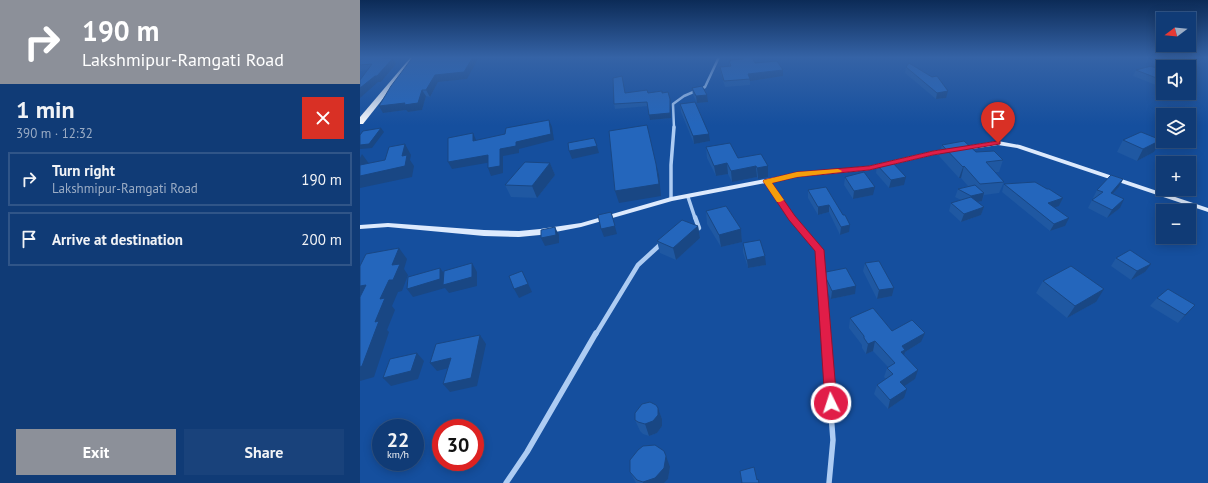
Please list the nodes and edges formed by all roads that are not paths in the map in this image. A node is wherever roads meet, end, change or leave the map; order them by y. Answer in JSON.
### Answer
{"nodes":[{"id":1,"x":396,"y":80,"type":"edge"},
{"id":2,"x":709,"y":80,"type":"edge"},
{"id":3,"x":360,"y":122,"type":"edge"},
{"id":4,"x":767,"y":181,"type":"junction"},
{"id":5,"x":688,"y":197,"type":"junction"},
{"id":6,"x":671,"y":199,"type":"junction"},
{"id":7,"x":1208,"y":210,"type":"edge"},
{"id":8,"x":360,"y":227,"type":"edge"},
{"id":9,"x":686,"y":228,"type":"edge"},
{"id":10,"x":669,"y":237,"type":"edge"},
{"id":11,"x":506,"y":483,"type":"edge"},
{"id":12,"x":829,"y":483,"type":"edge"}],
"edges":[{"from":1,"to":3,"type":"main road"},
{"from":2,"to":6,"type":"street"},
{"from":4,"to":5,"type":"main road"},
{"from":4,"to":7,"type":"main road"},
{"from":4,"to":12,"type":"street"},
{"from":5,"to":6,"type":"main road"},
{"from":5,"to":9,"type":"street"},
{"from":6,"to":8,"type":"main road"},
{"from":10,"to":11,"type":"street"}]}
